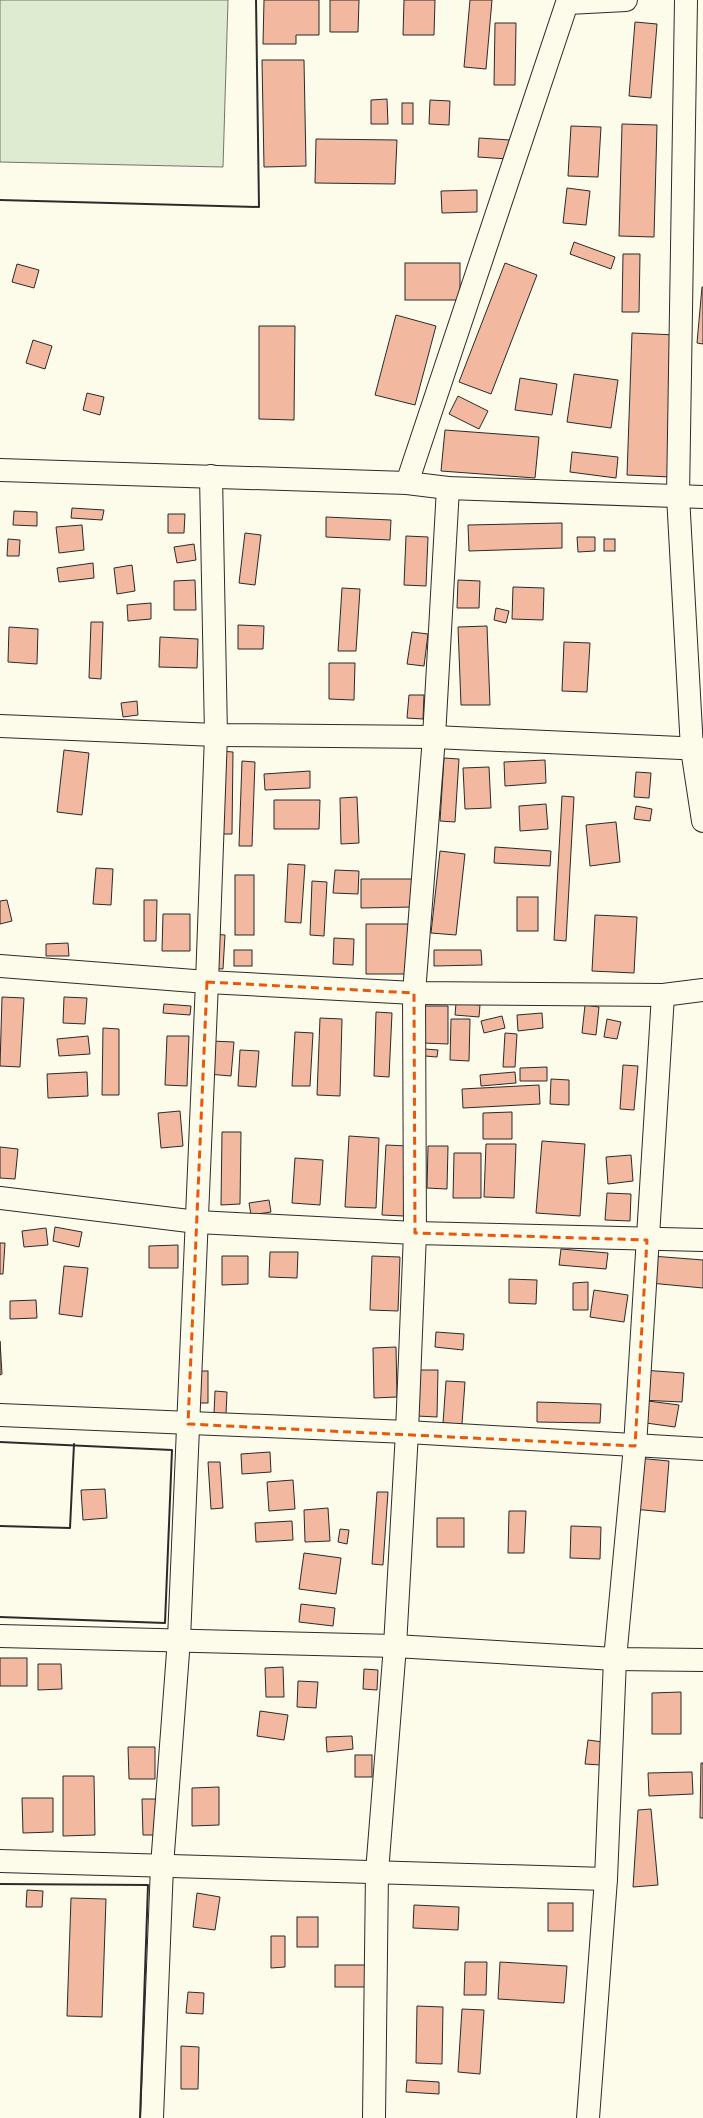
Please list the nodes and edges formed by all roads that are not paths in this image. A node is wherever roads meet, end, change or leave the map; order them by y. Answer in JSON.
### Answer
{"nodes":[{"id":1,"x":626,"y":0,"type":"edge"},
{"id":2,"x":686,"y":0,"type":"edge"},
{"id":3,"x":568,"y":2,"type":"edge"},
{"id":4,"x":0,"y":470,"type":"edge"},
{"id":5,"x":211,"y":476,"type":"junction"},
{"id":6,"x":407,"y":483,"type":"junction"},
{"id":7,"x":448,"y":488,"type":"junction"},
{"id":8,"x":678,"y":496,"type":"junction"},
{"id":9,"x":703,"y":497,"type":"edge"},
{"id":10,"x":0,"y":726,"type":"edge"},
{"id":11,"x":216,"y":735,"type":"junction"},
{"id":12,"x":434,"y":737,"type":"junction"},
{"id":13,"x":697,"y":749,"type":"edge"},
{"id":14,"x":703,"y":821,"type":"edge"},
{"id":15,"x":0,"y":966,"type":"edge"},
{"id":16,"x":208,"y":982,"type":"junction"},
{"id":17,"x":703,"y":990,"type":"edge"},
{"id":18,"x":414,"y":993,"type":"junction"},
{"id":19,"x":663,"y":995,"type":"junction"},
{"id":20,"x":0,"y":1198,"type":"edge"},
{"id":21,"x":197,"y":1222,"type":"junction"},
{"id":22,"x":415,"y":1233,"type":"junction"},
{"id":23,"x":647,"y":1240,"type":"junction"},
{"id":24,"x":703,"y":1240,"type":"edge"},
{"id":25,"x":0,"y":1415,"type":"edge"},
{"id":26,"x":188,"y":1424,"type":"junction"},
{"id":27,"x":408,"y":1432,"type":"junction"},
{"id":28,"x":635,"y":1446,"type":"junction"},
{"id":29,"x":703,"y":1449,"type":"edge"},
{"id":30,"x":0,"y":1636,"type":"edge"},
{"id":31,"x":179,"y":1639,"type":"junction"},
{"id":32,"x":395,"y":1646,"type":"junction"},
{"id":33,"x":615,"y":1658,"type":"junction"},
{"id":34,"x":703,"y":1660,"type":"edge"},
{"id":35,"x":0,"y":1861,"type":"edge"},
{"id":36,"x":162,"y":1866,"type":"junction"},
{"id":37,"x":376,"y":1872,"type":"junction"},
{"id":38,"x":606,"y":1879,"type":"junction"},
{"id":39,"x":152,"y":2118,"type":"edge"},
{"id":40,"x":374,"y":2118,"type":"edge"},
{"id":41,"x":588,"y":2118,"type":"edge"}],
"edges":[{"from":1,"to":3,"type":"street"},
{"from":2,"to":8,"type":"street"},
{"from":3,"to":6,"type":"street"},
{"from":4,"to":5,"type":"street"},
{"from":5,"to":6,"type":"street"},
{"from":5,"to":11,"type":"street"},
{"from":6,"to":7,"type":"street"},
{"from":7,"to":8,"type":"street"},
{"from":7,"to":12,"type":"street"},
{"from":8,"to":9,"type":"street"},
{"from":8,"to":13,"type":"street"},
{"from":10,"to":11,"type":"street"},
{"from":11,"to":12,"type":"street"},
{"from":11,"to":16,"type":"street"},
{"from":12,"to":13,"type":"street"},
{"from":12,"to":18,"type":"street"},
{"from":13,"to":14,"type":"street"},
{"from":15,"to":16,"type":"street"},
{"from":16,"to":18,"type":"street"},
{"from":16,"to":21,"type":"street"},
{"from":17,"to":19,"type":"street"},
{"from":18,"to":19,"type":"street"},
{"from":18,"to":22,"type":"street"},
{"from":19,"to":23,"type":"street"},
{"from":20,"to":21,"type":"street"},
{"from":21,"to":22,"type":"street"},
{"from":21,"to":26,"type":"street"},
{"from":22,"to":23,"type":"street"},
{"from":22,"to":27,"type":"street"},
{"from":23,"to":24,"type":"street"},
{"from":23,"to":28,"type":"street"},
{"from":25,"to":26,"type":"street"},
{"from":26,"to":27,"type":"street"},
{"from":26,"to":31,"type":"street"},
{"from":27,"to":28,"type":"street"},
{"from":27,"to":32,"type":"street"},
{"from":28,"to":29,"type":"street"},
{"from":28,"to":33,"type":"street"},
{"from":30,"to":31,"type":"street"},
{"from":31,"to":32,"type":"street"},
{"from":31,"to":36,"type":"street"},
{"from":32,"to":33,"type":"street"},
{"from":32,"to":37,"type":"street"},
{"from":33,"to":34,"type":"street"},
{"from":33,"to":38,"type":"street"},
{"from":35,"to":36,"type":"street"},
{"from":36,"to":37,"type":"street"},
{"from":36,"to":39,"type":"street"},
{"from":37,"to":38,"type":"street"},
{"from":37,"to":40,"type":"street"},
{"from":38,"to":41,"type":"street"}]}
